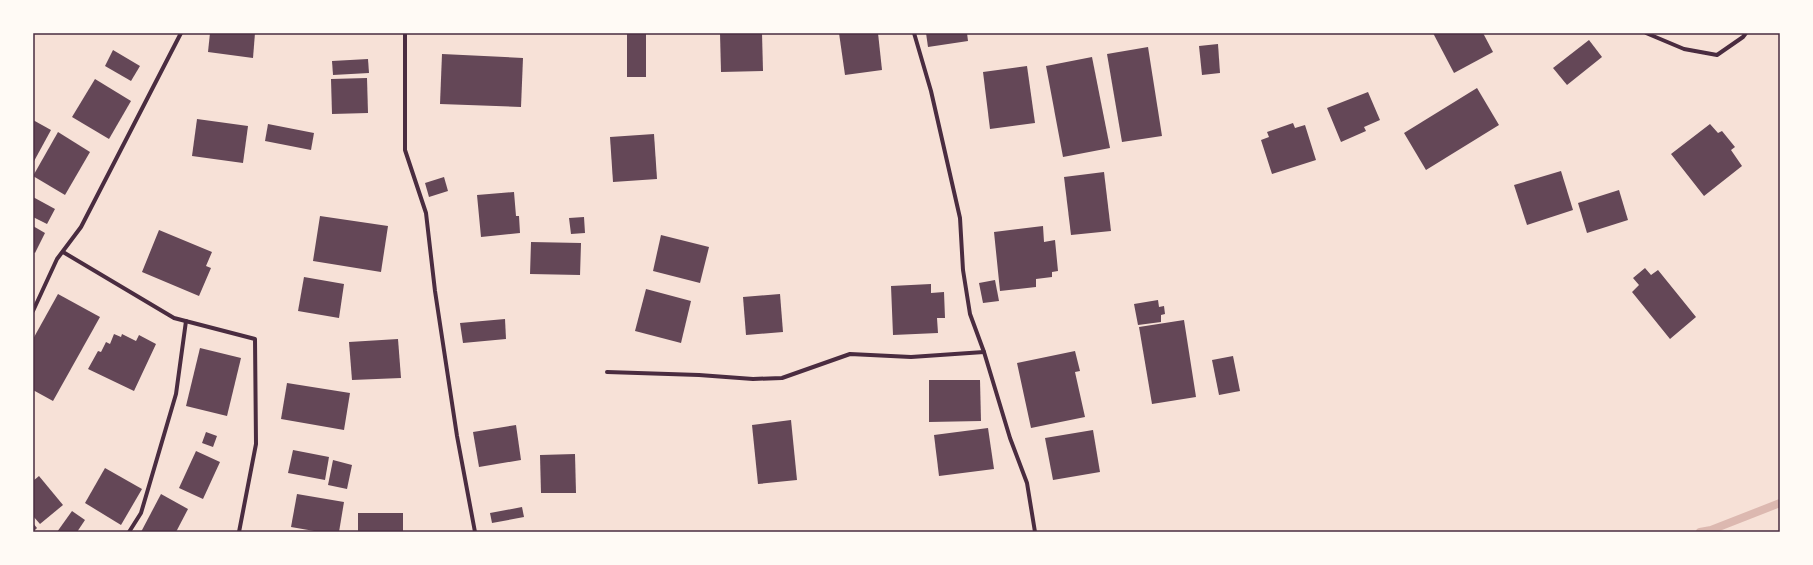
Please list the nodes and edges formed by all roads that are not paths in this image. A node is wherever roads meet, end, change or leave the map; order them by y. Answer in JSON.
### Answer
{"nodes":[{"id":1,"x":181,"y":33,"type":"edge"},
{"id":2,"x":405,"y":33,"type":"edge"},
{"id":3,"x":914,"y":33,"type":"edge"},
{"id":4,"x":1646,"y":33,"type":"edge"},
{"id":5,"x":1746,"y":33,"type":"edge"},
{"id":6,"x":63,"y":252,"type":"junction"},
{"id":7,"x":33,"y":311,"type":"edge"},
{"id":8,"x":186,"y":321,"type":"junction"},
{"id":9,"x":984,"y":352,"type":"junction"},
{"id":10,"x":607,"y":372,"type":"dead end"},
{"id":11,"x":129,"y":532,"type":"edge"},
{"id":12,"x":239,"y":532,"type":"edge"},
{"id":13,"x":475,"y":532,"type":"edge"},
{"id":14,"x":1035,"y":532,"type":"edge"}],
"edges":[{"from":1,"to":6,"type":"street"},
{"from":2,"to":13,"type":"street"},
{"from":3,"to":9,"type":"street"},
{"from":4,"to":5,"type":"street"},
{"from":6,"to":7,"type":"street"},
{"from":6,"to":8,"type":"street"},
{"from":8,"to":11,"type":"street"},
{"from":8,"to":12,"type":"street"},
{"from":9,"to":10,"type":"street"},
{"from":9,"to":14,"type":"street"}]}
